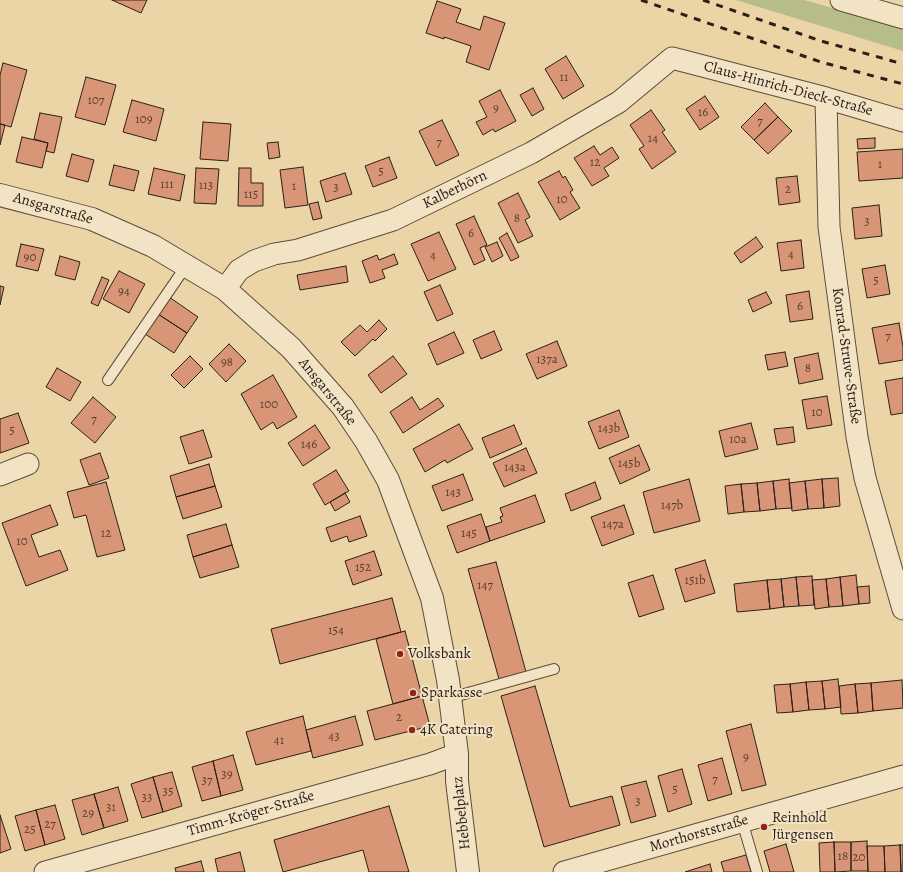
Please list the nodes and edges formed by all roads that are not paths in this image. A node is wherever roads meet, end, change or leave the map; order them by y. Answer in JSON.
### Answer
{"nodes":[{"id":1,"x":841,"y":0,"type":"edge"},
{"id":2,"x":903,"y":18,"type":"edge"},
{"id":3,"x":672,"y":58,"type":"joint"},
{"id":4,"x":826,"y":98,"type":"junction"},
{"id":5,"x":903,"y":121,"type":"edge"},
{"id":6,"x":0,"y":194,"type":"edge"},
{"id":7,"x":186,"y":266,"type":"junction"},
{"id":8,"x":225,"y":289,"type":"junction"},
{"id":9,"x":108,"y":380,"type":"dead end"},
{"id":10,"x":28,"y":464,"type":"dead end"},
{"id":11,"x":0,"y":475,"type":"edge"},
{"id":12,"x":903,"y":609,"type":"edge"},
{"id":13,"x":554,"y":669,"type":"dead end"},
{"id":14,"x":450,"y":698,"type":"junction"},
{"id":15,"x":457,"y":754,"type":"junction"},
{"id":16,"x":903,"y":776,"type":"edge"},
{"id":17,"x":742,"y":821,"type":"junction"},
{"id":18,"x":45,"y":872,"type":"edge"},
{"id":19,"x":468,"y":872,"type":"edge"},
{"id":20,"x":564,"y":872,"type":"edge"},
{"id":21,"x":757,"y":872,"type":"edge"}],
"edges":[{"from":1,"to":2,"type":"street"},
{"from":3,"to":4,"type":"street","name":"Claus-Hinrich-Dieck-Straße"},
{"from":3,"to":8,"type":"street","name":"Kalberhörn"},
{"from":4,"to":5,"type":"street","name":"Claus-Hinrich-Dieck-Straße"},
{"from":4,"to":12,"type":"street","name":"Konrad-Struve-Straße"},
{"from":6,"to":7,"type":"street","name":"Ansgarstraße"},
{"from":7,"to":8,"type":"street","name":"Ansgarstraße"},
{"from":7,"to":9,"type":"lane"},
{"from":8,"to":14,"type":"street","name":"Ansgarstraße"},
{"from":10,"to":11,"type":"street"},
{"from":13,"to":14,"type":"lane"},
{"from":14,"to":15,"type":"street","name":"Ansgarstraße"},
{"from":15,"to":18,"type":"street","name":"Timm-Kröger-Straße"},
{"from":15,"to":19,"type":"street","name":"Hebbelplatz"},
{"from":16,"to":17,"type":"street","name":"Morthorststraße"},
{"from":17,"to":20,"type":"street","name":"Morthorststraße"},
{"from":17,"to":21,"type":"lane"}]}
